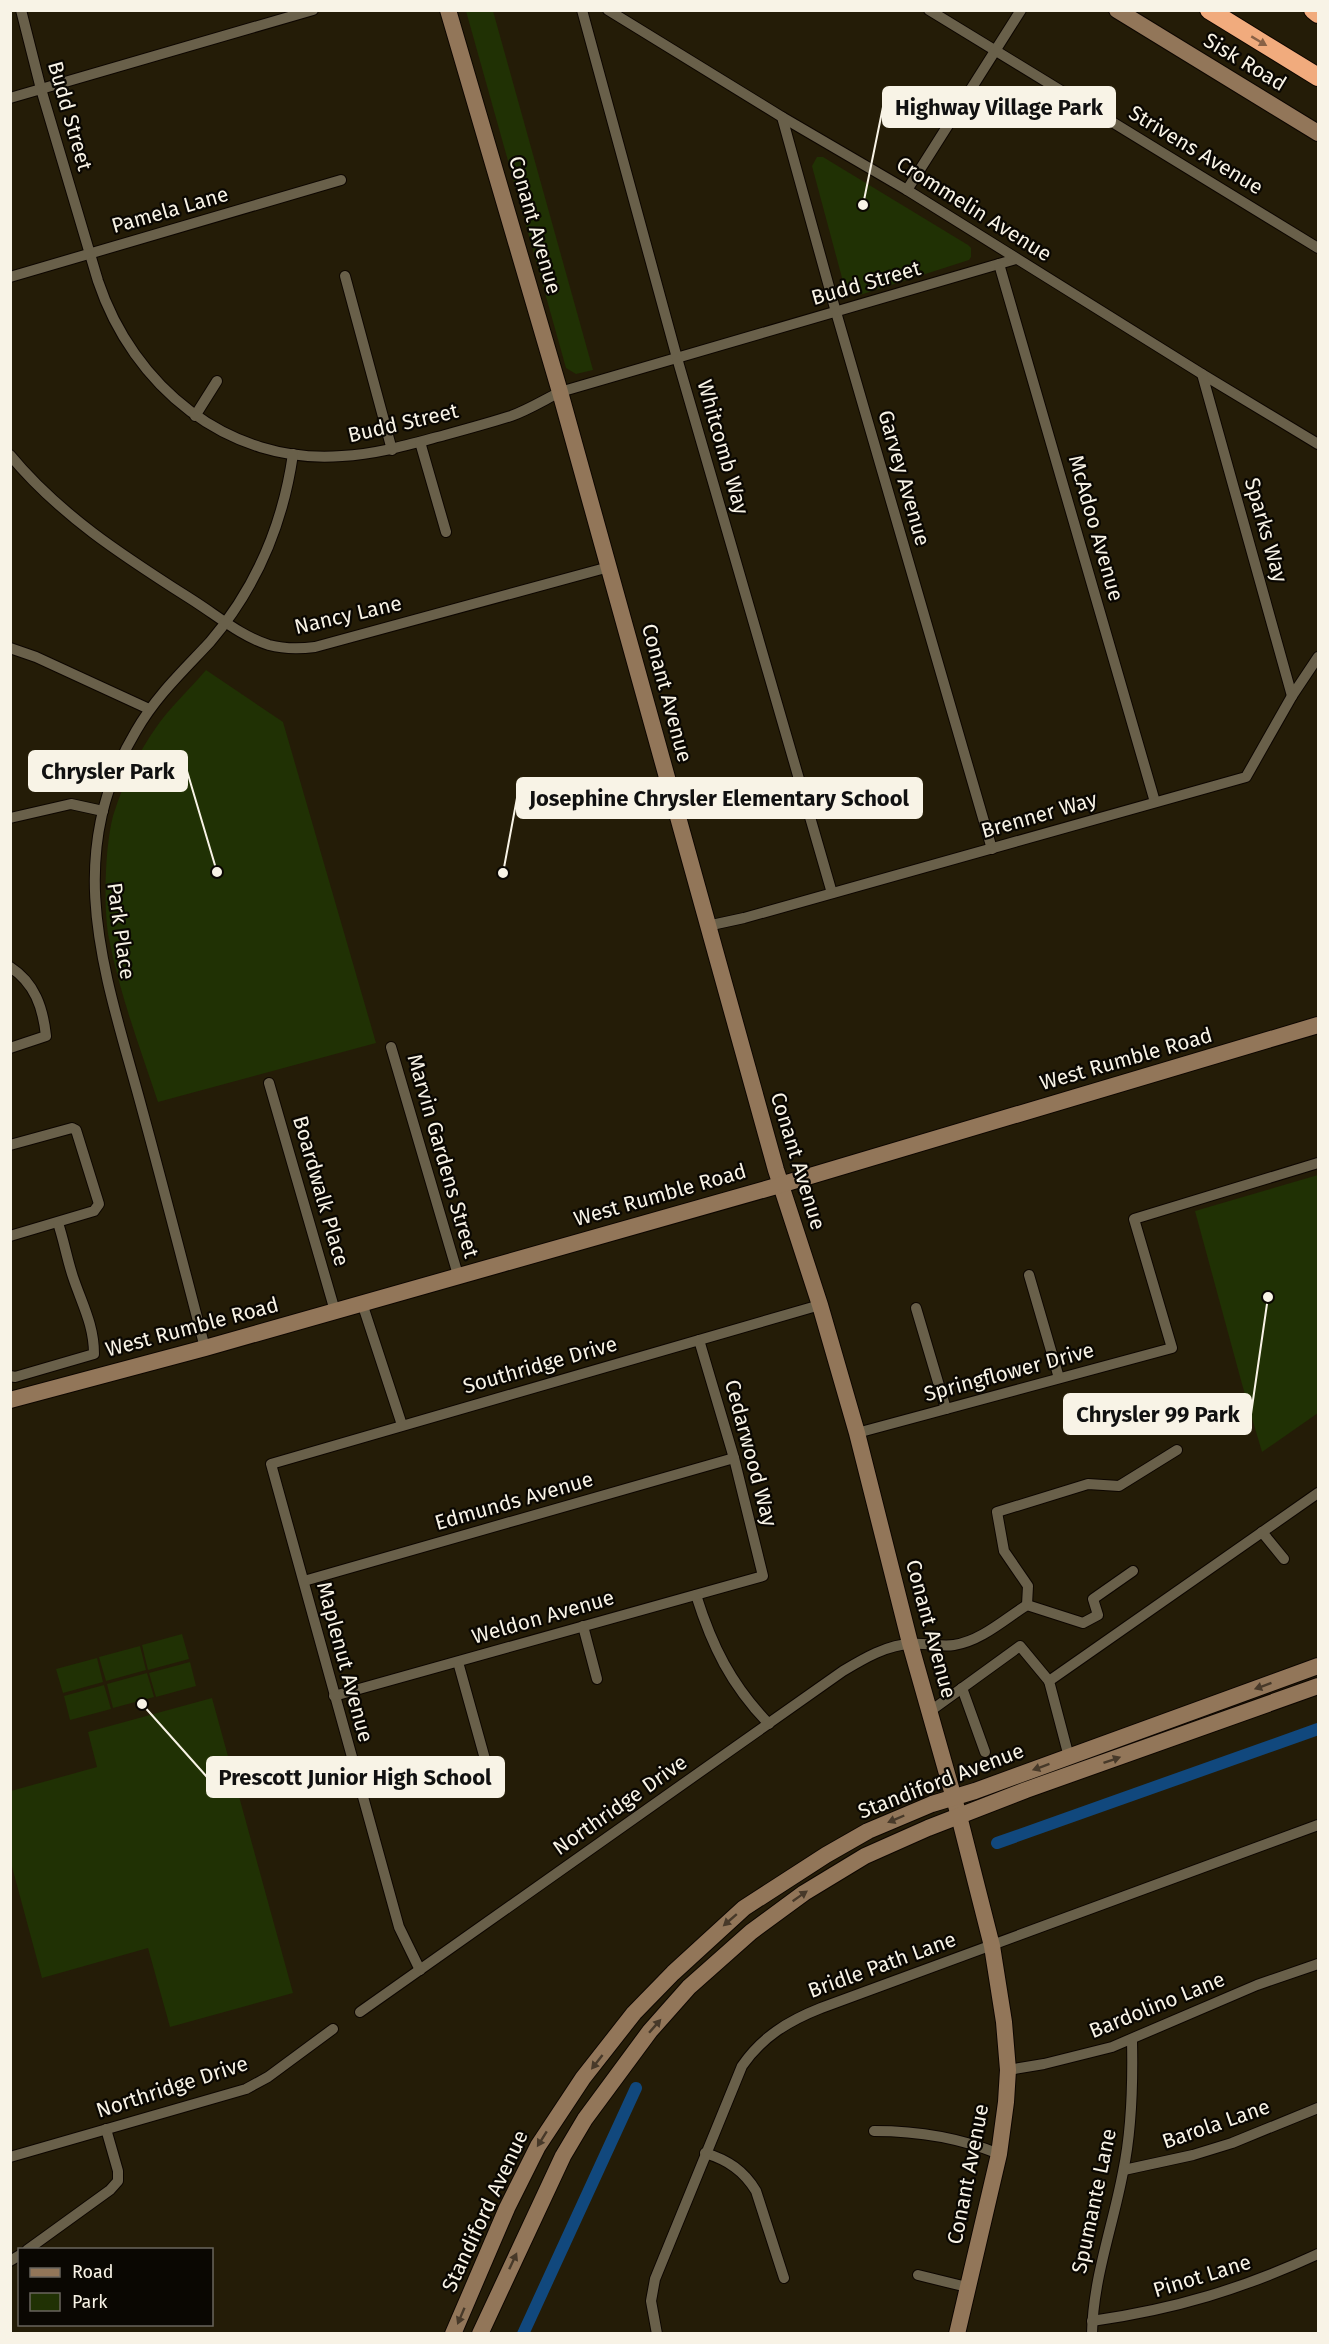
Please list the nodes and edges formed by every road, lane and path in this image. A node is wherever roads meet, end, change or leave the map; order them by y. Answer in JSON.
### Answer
{"nodes":[{"id":1,"x":21,"y":10,"type":"edge"},
{"id":2,"x":313,"y":10,"type":"edge"},
{"id":3,"x":448,"y":10,"type":"edge"},
{"id":4,"x":582,"y":10,"type":"edge"},
{"id":5,"x":608,"y":10,"type":"edge"},
{"id":6,"x":929,"y":10,"type":"edge"},
{"id":7,"x":1021,"y":10,"type":"edge"},
{"id":8,"x":1117,"y":10,"type":"edge"},
{"id":9,"x":1209,"y":10,"type":"edge"},
{"id":10,"x":1314,"y":10,"type":"edge"},
{"id":11,"x":1318,"y":14,"type":"edge"},
{"id":12,"x":995,"y":50,"type":"junction"},
{"id":13,"x":1318,"y":77,"type":"edge"},
{"id":14,"x":41,"y":89,"type":"junction"},
{"id":15,"x":10,"y":98,"type":"edge"},
{"id":16,"x":782,"y":117,"type":"junction"},
{"id":17,"x":1318,"y":133,"type":"edge"},
{"id":18,"x":341,"y":180,"type":"dead end"},
{"id":19,"x":907,"y":190,"type":"junction"},
{"id":20,"x":1318,"y":248,"type":"edge"},
{"id":21,"x":90,"y":254,"type":"junction"},
{"id":22,"x":1016,"y":259,"type":"junction"},
{"id":23,"x":999,"y":264,"type":"junction"},
{"id":24,"x":345,"y":276,"type":"dead end"},
{"id":25,"x":10,"y":277,"type":"edge"},
{"id":26,"x":836,"y":312,"type":"junction"},
{"id":27,"x":677,"y":358,"type":"junction"},
{"id":28,"x":1202,"y":374,"type":"junction"},
{"id":29,"x":217,"y":381,"type":"dead end"},
{"id":30,"x":560,"y":392,"type":"junction"},
{"id":31,"x":195,"y":416,"type":"junction"},
{"id":32,"x":420,"y":442,"type":"junction"},
{"id":33,"x":1318,"y":444,"type":"edge"},
{"id":34,"x":392,"y":450,"type":"junction"},
{"id":35,"x":293,"y":454,"type":"junction"},
{"id":36,"x":10,"y":455,"type":"edge"},
{"id":37,"x":446,"y":532,"type":"dead end"},
{"id":38,"x":609,"y":567,"type":"junction"},
{"id":39,"x":226,"y":622,"type":"junction"},
{"id":40,"x":10,"y":648,"type":"edge"},
{"id":41,"x":1317,"y":664,"type":"edge"},
{"id":42,"x":1292,"y":696,"type":"junction"},
{"id":43,"x":149,"y":709,"type":"junction"},
{"id":44,"x":1155,"y":802,"type":"junction"},
{"id":45,"x":103,"y":811,"type":"junction"},
{"id":46,"x":10,"y":818,"type":"edge"},
{"id":47,"x":992,"y":849,"type":"junction"},
{"id":48,"x":832,"y":893,"type":"junction"},
{"id":49,"x":707,"y":926,"type":"junction"},
{"id":50,"x":10,"y":967,"type":"edge"},
{"id":51,"x":1318,"y":1025,"type":"edge"},
{"id":52,"x":391,"y":1047,"type":"dead end"},
{"id":53,"x":10,"y":1048,"type":"edge"},
{"id":54,"x":269,"y":1083,"type":"dead end"},
{"id":55,"x":10,"y":1145,"type":"edge"},
{"id":56,"x":1318,"y":1163,"type":"edge"},
{"id":57,"x":780,"y":1185,"type":"junction"},
{"id":58,"x":58,"y":1223,"type":"junction"},
{"id":59,"x":10,"y":1236,"type":"edge"},
{"id":60,"x":458,"y":1275,"type":"junction"},
{"id":61,"x":1029,"y":1275,"type":"dead end"},
{"id":62,"x":362,"y":1303,"type":"junction"},
{"id":63,"x":820,"y":1305,"type":"junction"},
{"id":64,"x":916,"y":1308,"type":"dead end"},
{"id":65,"x":335,"y":1311,"type":"junction"},
{"id":66,"x":699,"y":1340,"type":"junction"},
{"id":67,"x":206,"y":1348,"type":"junction"},
{"id":68,"x":10,"y":1376,"type":"edge"},
{"id":69,"x":1059,"y":1378,"type":"junction"},
{"id":70,"x":10,"y":1400,"type":"edge"},
{"id":71,"x":946,"y":1409,"type":"junction"},
{"id":72,"x":402,"y":1425,"type":"junction"},
{"id":73,"x":857,"y":1433,"type":"junction"},
{"id":74,"x":1177,"y":1450,"type":"dead end"},
{"id":75,"x":734,"y":1458,"type":"junction"},
{"id":76,"x":271,"y":1464,"type":"joint"},
{"id":77,"x":1318,"y":1493,"type":"edge"},
{"id":78,"x":1262,"y":1532,"type":"junction"},
{"id":79,"x":1284,"y":1559,"type":"dead end"},
{"id":80,"x":1133,"y":1571,"type":"dead end"},
{"id":81,"x":763,"y":1576,"type":"joint"},
{"id":82,"x":304,"y":1581,"type":"junction"},
{"id":83,"x":696,"y":1594,"type":"junction"},
{"id":84,"x":1027,"y":1605,"type":"junction"},
{"id":85,"x":583,"y":1626,"type":"junction"},
{"id":86,"x":910,"y":1644,"type":"junction"},
{"id":87,"x":458,"y":1662,"type":"junction"},
{"id":88,"x":1318,"y":1666,"type":"edge"},
{"id":89,"x":597,"y":1679,"type":"dead end"},
{"id":90,"x":1048,"y":1681,"type":"junction"},
{"id":91,"x":1318,"y":1686,"type":"edge"},
{"id":92,"x":962,"y":1688,"type":"junction"},
{"id":93,"x":334,"y":1696,"type":"junction"},
{"id":94,"x":929,"y":1712,"type":"junction"},
{"id":95,"x":769,"y":1725,"type":"junction"},
{"id":96,"x":985,"y":1752,"type":"dead end"},
{"id":97,"x":1069,"y":1757,"type":"junction"},
{"id":98,"x":486,"y":1759,"type":"dead end"},
{"id":99,"x":954,"y":1798,"type":"junction"},
{"id":100,"x":959,"y":1816,"type":"junction"},
{"id":101,"x":1318,"y":1825,"type":"edge"},
{"id":102,"x":992,"y":1946,"type":"junction"},
{"id":103,"x":1318,"y":1964,"type":"edge"},
{"id":104,"x":420,"y":1970,"type":"junction"},
{"id":105,"x":360,"y":2012,"type":"dead end"},
{"id":106,"x":333,"y":2029,"type":"dead end"},
{"id":107,"x":1132,"y":2040,"type":"junction"},
{"id":108,"x":1008,"y":2070,"type":"junction"},
{"id":109,"x":1318,"y":2108,"type":"edge"},
{"id":110,"x":106,"y":2129,"type":"junction"},
{"id":111,"x":874,"y":2131,"type":"dead end"},
{"id":112,"x":705,"y":2153,"type":"junction"},
{"id":113,"x":999,"y":2154,"type":"junction"},
{"id":114,"x":10,"y":2157,"type":"edge"},
{"id":115,"x":1124,"y":2170,"type":"junction"},
{"id":116,"x":30,"y":2248,"type":"edge"},
{"id":117,"x":1318,"y":2254,"type":"edge"},
{"id":118,"x":918,"y":2275,"type":"dead end"},
{"id":119,"x":783,"y":2278,"type":"dead end"},
{"id":120,"x":967,"y":2287,"type":"junction"},
{"id":121,"x":1092,"y":2321,"type":"junction"},
{"id":122,"x":453,"y":2334,"type":"edge"},
{"id":123,"x":480,"y":2334,"type":"edge"},
{"id":124,"x":657,"y":2334,"type":"edge"},
{"id":125,"x":957,"y":2334,"type":"edge"},
{"id":126,"x":1092,"y":2334,"type":"edge"}],
"edges":[{"from":1,"to":14,"type":"street","name":"Budd Street"},
{"from":2,"to":14,"type":"street"},
{"from":3,"to":30,"type":"street","name":"Conant Avenue"},
{"from":4,"to":27,"type":"street","name":"Whitcomb Way"},
{"from":5,"to":16,"type":"street","name":"Crommelin Avenue"},
{"from":6,"to":12,"type":"street","name":"Strivens Avenue"},
{"from":7,"to":12,"type":"street"},
{"from":8,"to":17,"type":"street","name":"Sisk Road"},
{"from":9,"to":13,"type":"highway","one_way":true},
{"from":10,"to":11,"type":"highway"},
{"from":12,"to":19,"type":"street"},
{"from":12,"to":20,"type":"street","name":"Strivens Avenue"},
{"from":14,"to":15,"type":"street"},
{"from":14,"to":21,"type":"street","name":"Budd Street"},
{"from":16,"to":19,"type":"street","name":"Crommelin Avenue"},
{"from":16,"to":26,"type":"street","name":"Garvey Avenue"},
{"from":18,"to":21,"type":"street","name":"Pamela Lane"},
{"from":19,"to":22,"type":"street","name":"Crommelin Avenue"},
{"from":21,"to":25,"type":"street","name":"Pamela Lane"},
{"from":21,"to":31,"type":"street","name":"Budd Street"},
{"from":22,"to":23,"type":"street","name":"Budd Street"},
{"from":22,"to":28,"type":"street","name":"Crommelin Avenue"},
{"from":23,"to":26,"type":"street","name":"Budd Street"},
{"from":23,"to":44,"type":"street","name":"McAdoo Avenue"},
{"from":24,"to":34,"type":"street"},
{"from":26,"to":27,"type":"street","name":"Budd Street"},
{"from":26,"to":47,"type":"street","name":"Garvey Avenue"},
{"from":27,"to":30,"type":"street","name":"Budd Street"},
{"from":27,"to":48,"type":"street","name":"Whitcomb Way"},
{"from":28,"to":33,"type":"street","name":"Crommelin Avenue"},
{"from":28,"to":42,"type":"street","name":"Sparks Way"},
{"from":29,"to":31,"type":"street"},
{"from":30,"to":32,"type":"street","name":"Budd Street"},
{"from":30,"to":38,"type":"street","name":"Conant Avenue"},
{"from":31,"to":35,"type":"street","name":"Budd Street"},
{"from":32,"to":34,"type":"street","name":"Budd Street"},
{"from":32,"to":37,"type":"street"},
{"from":34,"to":35,"type":"street","name":"Budd Street"},
{"from":35,"to":39,"type":"street","name":"Park Place"},
{"from":36,"to":39,"type":"street","name":"Nancy Lane"},
{"from":38,"to":39,"type":"street","name":"Nancy Lane"},
{"from":38,"to":49,"type":"street","name":"Conant Avenue"},
{"from":39,"to":43,"type":"street","name":"Park Place"},
{"from":40,"to":43,"type":"street"},
{"from":41,"to":42,"type":"street","name":"Brenner Way"},
{"from":42,"to":44,"type":"street","name":"Brenner Way"},
{"from":43,"to":45,"type":"street","name":"Park Place"},
{"from":44,"to":47,"type":"street","name":"Brenner Way"},
{"from":45,"to":46,"type":"street"},
{"from":45,"to":67,"type":"street","name":"Park Place"},
{"from":47,"to":48,"type":"street","name":"Brenner Way"},
{"from":48,"to":49,"type":"street","name":"Brenner Way"},
{"from":49,"to":57,"type":"street","name":"Conant Avenue"},
{"from":50,"to":53,"type":"street"},
{"from":51,"to":57,"type":"street","name":"West Rumble Road"},
{"from":52,"to":60,"type":"street","name":"Marvin Gardens Street"},
{"from":54,"to":65,"type":"street","name":"Boardwalk Place"},
{"from":55,"to":58,"type":"street"},
{"from":56,"to":69,"type":"street","name":"Springflower Drive"},
{"from":57,"to":60,"type":"street","name":"West Rumble Road"},
{"from":57,"to":63,"type":"street","name":"Conant Avenue"},
{"from":58,"to":59,"type":"street"},
{"from":58,"to":68,"type":"street"},
{"from":60,"to":62,"type":"street","name":"West Rumble Road"},
{"from":61,"to":69,"type":"street"},
{"from":62,"to":65,"type":"street","name":"West Rumble Road"},
{"from":62,"to":72,"type":"street"},
{"from":63,"to":66,"type":"street","name":"Southridge Drive"},
{"from":63,"to":73,"type":"street","name":"Conant Avenue"},
{"from":64,"to":71,"type":"street"},
{"from":65,"to":67,"type":"street","name":"West Rumble Road"},
{"from":66,"to":72,"type":"street","name":"Southridge Drive"},
{"from":66,"to":75,"type":"street","name":"Cedarwood Way"},
{"from":67,"to":70,"type":"street","name":"West Rumble Road"},
{"from":69,"to":71,"type":"street","name":"Springflower Drive"},
{"from":71,"to":73,"type":"street","name":"Springflower Drive"},
{"from":72,"to":76,"type":"street","name":"Southridge Drive"},
{"from":73,"to":86,"type":"street","name":"Conant Avenue"},
{"from":74,"to":84,"type":"street"},
{"from":75,"to":81,"type":"street","name":"Cedarwood Way"},
{"from":75,"to":82,"type":"street","name":"Edmunds Avenue"},
{"from":76,"to":82,"type":"street","name":"Maplenut Avenue"},
{"from":77,"to":78,"type":"street"},
{"from":78,"to":79,"type":"street"},
{"from":78,"to":90,"type":"street"},
{"from":80,"to":84,"type":"street"},
{"from":81,"to":83,"type":"street","name":"Weldon Avenue"},
{"from":82,"to":93,"type":"street","name":"Maplenut Avenue"},
{"from":83,"to":85,"type":"street","name":"Weldon Avenue"},
{"from":83,"to":95,"type":"street"},
{"from":84,"to":86,"type":"street","name":"Northridge Drive"},
{"from":85,"to":87,"type":"street","name":"Weldon Avenue"},
{"from":85,"to":89,"type":"street"},
{"from":86,"to":94,"type":"street","name":"Conant Avenue"},
{"from":86,"to":95,"type":"street","name":"Northridge Drive"},
{"from":87,"to":93,"type":"street","name":"Weldon Avenue"},
{"from":87,"to":98,"type":"street"},
{"from":88,"to":97,"type":"street","name":"Standiford Avenue","one_way":true},
{"from":90,"to":92,"type":"street"},
{"from":90,"to":97,"type":"street"},
{"from":100,"to":91,"type":"street","name":"Standiford Avenue","one_way":true},
{"from":92,"to":94,"type":"street"},
{"from":92,"to":96,"type":"street"},
{"from":93,"to":104,"type":"street","name":"Maplenut Avenue"},
{"from":94,"to":99,"type":"street","name":"Conant Avenue"},
{"from":95,"to":104,"type":"street","name":"Northridge Drive"},
{"from":97,"to":99,"type":"street","name":"Standiford Avenue","one_way":true},
{"from":99,"to":100,"type":"street","name":"Conant Avenue"},
{"from":99,"to":122,"type":"street","name":"Standiford Avenue","one_way":true},
{"from":100,"to":102,"type":"street","name":"Conant Avenue"},
{"from":123,"to":100,"type":"street","name":"Standiford Avenue","one_way":true},
{"from":101,"to":102,"type":"street","name":"Bridle Path Lane"},
{"from":102,"to":108,"type":"street","name":"Conant Avenue"},
{"from":102,"to":112,"type":"street","name":"Bridle Path Lane"},
{"from":103,"to":107,"type":"street","name":"Bardolino Lane"},
{"from":104,"to":105,"type":"street","name":"Northridge Drive"},
{"from":106,"to":110,"type":"street","name":"Northridge Drive"},
{"from":107,"to":108,"type":"street","name":"Bardolino Lane"},
{"from":107,"to":115,"type":"street","name":"Spumante Lane"},
{"from":108,"to":113,"type":"street","name":"Conant Avenue"},
{"from":109,"to":115,"type":"street","name":"Barola Lane"},
{"from":110,"to":114,"type":"street","name":"Northridge Drive"},
{"from":110,"to":116,"type":"street"},
{"from":111,"to":113,"type":"street"},
{"from":112,"to":119,"type":"street"},
{"from":112,"to":124,"type":"street","name":"Bridle Path Lane"},
{"from":113,"to":120,"type":"street","name":"Conant Avenue"},
{"from":115,"to":121,"type":"street","name":"Spumante Lane"},
{"from":117,"to":121,"type":"street","name":"Pinot Lane"},
{"from":118,"to":120,"type":"street"},
{"from":120,"to":125,"type":"street","name":"Conant Avenue"},
{"from":121,"to":126,"type":"street","name":"Spumante Lane"}]}
